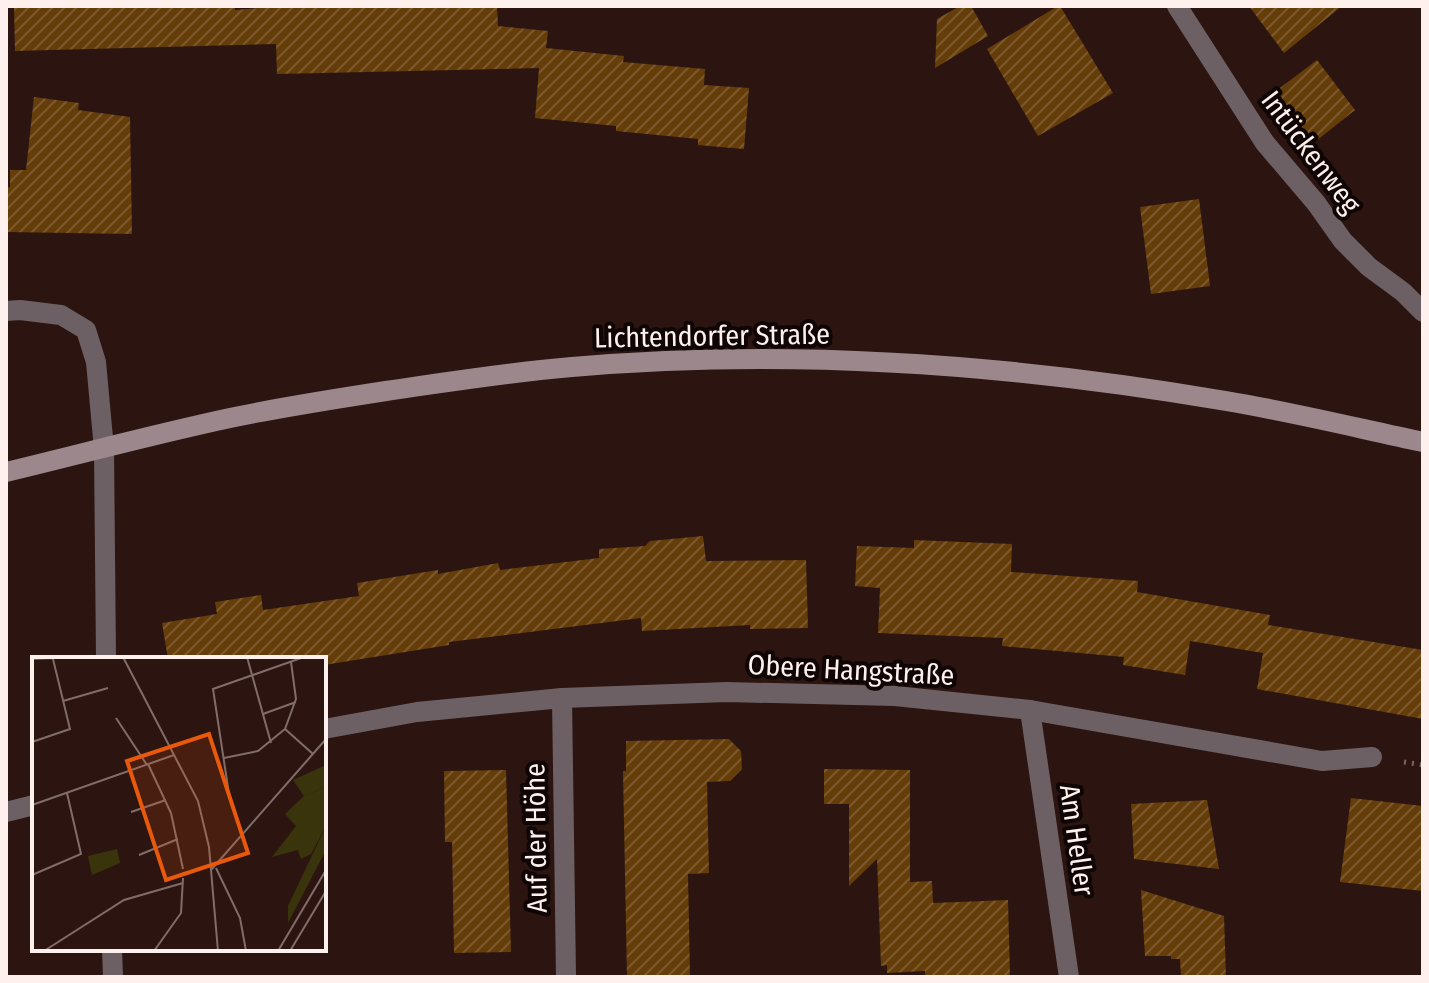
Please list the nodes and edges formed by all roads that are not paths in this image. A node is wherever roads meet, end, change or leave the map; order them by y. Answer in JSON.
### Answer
{"nodes":[{"id":1,"x":1177,"y":6,"type":"edge"},
{"id":2,"x":6,"y":311,"type":"edge"},
{"id":3,"x":1423,"y":312,"type":"edge"},
{"id":4,"x":1423,"y":442,"type":"edge"},
{"id":5,"x":104,"y":449,"type":"junction"},
{"id":6,"x":6,"y":472,"type":"edge"},
{"id":7,"x":106,"y":657,"type":"edge"},
{"id":8,"x":562,"y":698,"type":"junction"},
{"id":9,"x":1030,"y":710,"type":"junction"},
{"id":10,"x":326,"y":729,"type":"edge"},
{"id":11,"x":1372,"y":757,"type":"dead end"},
{"id":12,"x":32,"y":806,"type":"edge"},
{"id":13,"x":6,"y":812,"type":"edge"},
{"id":14,"x":112,"y":951,"type":"edge"},
{"id":15,"x":113,"y":977,"type":"edge"},
{"id":16,"x":566,"y":977,"type":"edge"},
{"id":17,"x":1069,"y":977,"type":"edge"}],
"edges":[{"from":1,"to":3,"type":"street","name":"Intückenweg"},
{"from":2,"to":5,"type":"street"},
{"from":4,"to":5,"type":"main road","name":"Lichtendorfer Straße"},
{"from":5,"to":6,"type":"main road","name":"Lichtendorfer Straße"},
{"from":5,"to":7,"type":"street"},
{"from":8,"to":9,"type":"street","name":"Obere Hangstraße"},
{"from":8,"to":10,"type":"street","name":"Obere Hangstraße"},
{"from":8,"to":16,"type":"street","name":"Auf der Höhe"},
{"from":9,"to":11,"type":"street","name":"Obere Hangstraße"},
{"from":9,"to":17,"type":"street","name":"Am Heller"},
{"from":12,"to":13,"type":"street"},
{"from":14,"to":15,"type":"street"}]}
